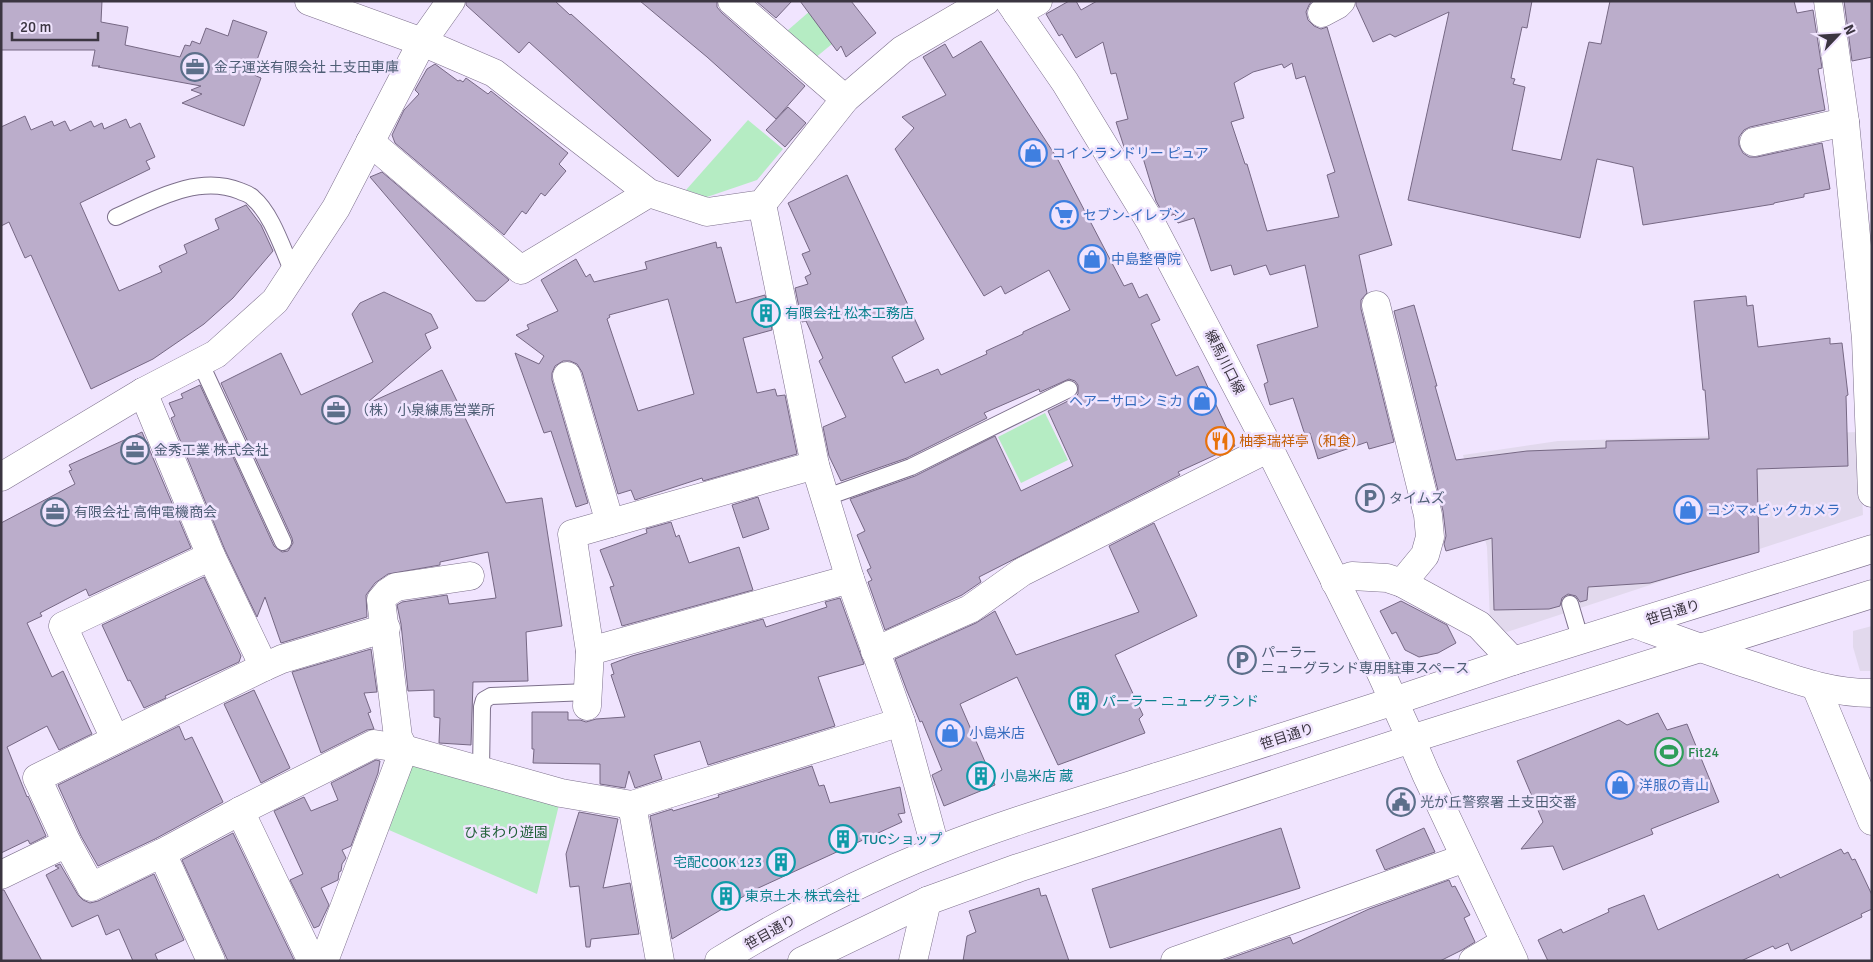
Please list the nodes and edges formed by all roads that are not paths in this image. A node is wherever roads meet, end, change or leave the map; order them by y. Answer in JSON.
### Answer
{"nodes":[{"id":1,"x":309,"y":1,"type":"edge"},
{"id":2,"x":451,"y":1,"type":"edge"},
{"id":3,"x":732,"y":1,"type":"edge"},
{"id":4,"x":986,"y":1,"type":"edge"},
{"id":5,"x":1828,"y":1,"type":"edge"},
{"id":6,"x":1021,"y":5,"type":"edge"},
{"id":7,"x":422,"y":42,"type":"junction"},
{"id":8,"x":846,"y":99,"type":"junction"},
{"id":9,"x":1845,"y":122,"type":"junction"},
{"id":10,"x":370,"y":142,"type":"junction"},
{"id":11,"x":1754,"y":142,"type":"dead end"},
{"id":12,"x":1862,"y":191,"type":"edge"},
{"id":13,"x":649,"y":193,"type":"junction"},
{"id":14,"x":762,"y":204,"type":"junction"},
{"id":15,"x":116,"y":216,"type":"dead end"},
{"id":16,"x":297,"y":269,"type":"junction"},
{"id":17,"x":1376,"y":305,"type":"dead end"},
{"id":18,"x":200,"y":362,"type":"junction"},
{"id":19,"x":567,"y":376,"type":"dead end"},
{"id":20,"x":1069,"y":389,"type":"dead end"},
{"id":21,"x":143,"y":392,"type":"junction"},
{"id":22,"x":1269,"y":448,"type":"junction"},
{"id":23,"x":814,"y":465,"type":"junction"},
{"id":24,"x":1,"y":476,"type":"edge"},
{"id":25,"x":1872,"y":494,"type":"edge"},
{"id":26,"x":824,"y":498,"type":"junction"},
{"id":27,"x":610,"y":523,"type":"junction"},
{"id":28,"x":283,"y":542,"type":"dead end"},
{"id":29,"x":1872,"y":550,"type":"edge"},
{"id":30,"x":211,"y":556,"type":"junction"},
{"id":31,"x":470,"y":576,"type":"dead end"},
{"id":32,"x":850,"y":579,"type":"junction"},
{"id":33,"x":1335,"y":582,"type":"junction"},
{"id":34,"x":1402,"y":583,"type":"junction"},
{"id":35,"x":1872,"y":594,"type":"edge"},
{"id":36,"x":1570,"y":604,"type":"dead end"},
{"id":37,"x":1635,"y":624,"type":"junction"},
{"id":38,"x":386,"y":628,"type":"junction"},
{"id":39,"x":1581,"y":641,"type":"junction"},
{"id":40,"x":1698,"y":648,"type":"junction"},
{"id":41,"x":590,"y":651,"type":"junction"},
{"id":42,"x":875,"y":651,"type":"junction"},
{"id":43,"x":1513,"y":661,"type":"junction"},
{"id":44,"x":264,"y":667,"type":"junction"},
{"id":45,"x":1816,"y":687,"type":"junction"},
{"id":46,"x":1872,"y":693,"type":"edge"},
{"id":47,"x":588,"y":699,"type":"joint"},
{"id":48,"x":1394,"y":701,"type":"junction"},
{"id":49,"x":901,"y":722,"type":"junction"},
{"id":50,"x":115,"y":739,"type":"junction"},
{"id":51,"x":1411,"y":739,"type":"junction"},
{"id":52,"x":404,"y":749,"type":"junction"},
{"id":53,"x":481,"y":770,"type":"junction"},
{"id":54,"x":632,"y":806,"type":"junction"},
{"id":55,"x":240,"y":811,"type":"junction"},
{"id":56,"x":1872,"y":821,"type":"edge"},
{"id":57,"x":67,"y":843,"type":"junction"},
{"id":58,"x":936,"y":850,"type":"junction"},
{"id":59,"x":162,"y":853,"type":"junction"},
{"id":60,"x":1466,"y":858,"type":"junction"},
{"id":61,"x":1,"y":875,"type":"edge"},
{"id":62,"x":927,"y":901,"type":"junction"},
{"id":63,"x":1510,"y":951,"type":"edge"},
{"id":64,"x":211,"y":961,"type":"edge"},
{"id":65,"x":323,"y":961,"type":"edge"},
{"id":66,"x":660,"y":961,"type":"edge"},
{"id":67,"x":719,"y":961,"type":"edge"},
{"id":68,"x":802,"y":961,"type":"edge"},
{"id":69,"x":913,"y":961,"type":"edge"},
{"id":70,"x":1175,"y":961,"type":"edge"},
{"id":71,"x":1473,"y":961,"type":"edge"}],
"edges":[{"from":1,"to":7,"type":"street"},
{"from":2,"to":7,"type":"street"},
{"from":3,"to":8,"type":"street"},
{"from":4,"to":8,"type":"street"},
{"from":5,"to":9,"type":"street"},
{"from":6,"to":22,"type":"street","name":"練馬川口線"},
{"from":7,"to":10,"type":"street"},
{"from":7,"to":13,"type":"street"},
{"from":8,"to":14,"type":"street"},
{"from":9,"to":11,"type":"street"},
{"from":9,"to":12,"type":"street"},
{"from":10,"to":13,"type":"street"},
{"from":10,"to":16,"type":"street"},
{"from":12,"to":25,"type":"street"},
{"from":13,"to":14,"type":"street"},
{"from":14,"to":23,"type":"street"},
{"from":15,"to":16,"type":"lane"},
{"from":16,"to":18,"type":"street"},
{"from":17,"to":34,"type":"street"},
{"from":18,"to":21,"type":"street"},
{"from":18,"to":28,"type":"lane"},
{"from":19,"to":27,"type":"street"},
{"from":20,"to":26,"type":"lane"},
{"from":21,"to":24,"type":"street"},
{"from":21,"to":30,"type":"street"},
{"from":22,"to":33,"type":"street","name":"練馬川口線"},
{"from":22,"to":42,"type":"street"},
{"from":23,"to":26,"type":"street"},
{"from":23,"to":27,"type":"street"},
{"from":26,"to":32,"type":"street"},
{"from":27,"to":41,"type":"street"},
{"from":29,"to":37,"type":"street","name":"笹目通り"},
{"from":30,"to":44,"type":"street"},
{"from":30,"to":50,"type":"street"},
{"from":31,"to":38,"type":"street"},
{"from":32,"to":41,"type":"street"},
{"from":32,"to":42,"type":"street"},
{"from":33,"to":34,"type":"street"},
{"from":33,"to":48,"type":"street","name":"練馬川口線"},
{"from":34,"to":43,"type":"street"},
{"from":35,"to":40,"type":"street"},
{"from":36,"to":39,"type":"lane"},
{"from":37,"to":39,"type":"street","name":"笹目通り"},
{"from":37,"to":40,"type":"street"},
{"from":38,"to":44,"type":"street"},
{"from":38,"to":52,"type":"street"},
{"from":39,"to":43,"type":"street","name":"笹目通り"},
{"from":40,"to":45,"type":"street"},
{"from":40,"to":51,"type":"street"},
{"from":41,"to":47,"type":"street"},
{"from":42,"to":49,"type":"street"},
{"from":43,"to":48,"type":"street","name":"笹目通り"},
{"from":44,"to":50,"type":"street"},
{"from":45,"to":46,"type":"street"},
{"from":45,"to":56,"type":"street"},
{"from":47,"to":53,"type":"lane"},
{"from":48,"to":51,"type":"street","name":"練馬川口線"},
{"from":48,"to":58,"type":"street","name":"笹目通り"},
{"from":49,"to":54,"type":"street"},
{"from":49,"to":58,"type":"street"},
{"from":50,"to":57,"type":"street"},
{"from":51,"to":60,"type":"street","name":"練馬川口線"},
{"from":51,"to":62,"type":"street"},
{"from":52,"to":53,"type":"street"},
{"from":52,"to":55,"type":"street"},
{"from":52,"to":65,"type":"street"},
{"from":53,"to":54,"type":"street"},
{"from":54,"to":66,"type":"street"},
{"from":55,"to":59,"type":"street"},
{"from":55,"to":65,"type":"street"},
{"from":57,"to":59,"type":"street"},
{"from":57,"to":61,"type":"street"},
{"from":58,"to":67,"type":"street","name":"笹目通り"},
{"from":59,"to":64,"type":"street"},
{"from":60,"to":63,"type":"street","name":"練馬川口線"},
{"from":60,"to":70,"type":"street"},
{"from":62,"to":68,"type":"street"},
{"from":62,"to":69,"type":"street"},
{"from":63,"to":71,"type":"street"}]}
